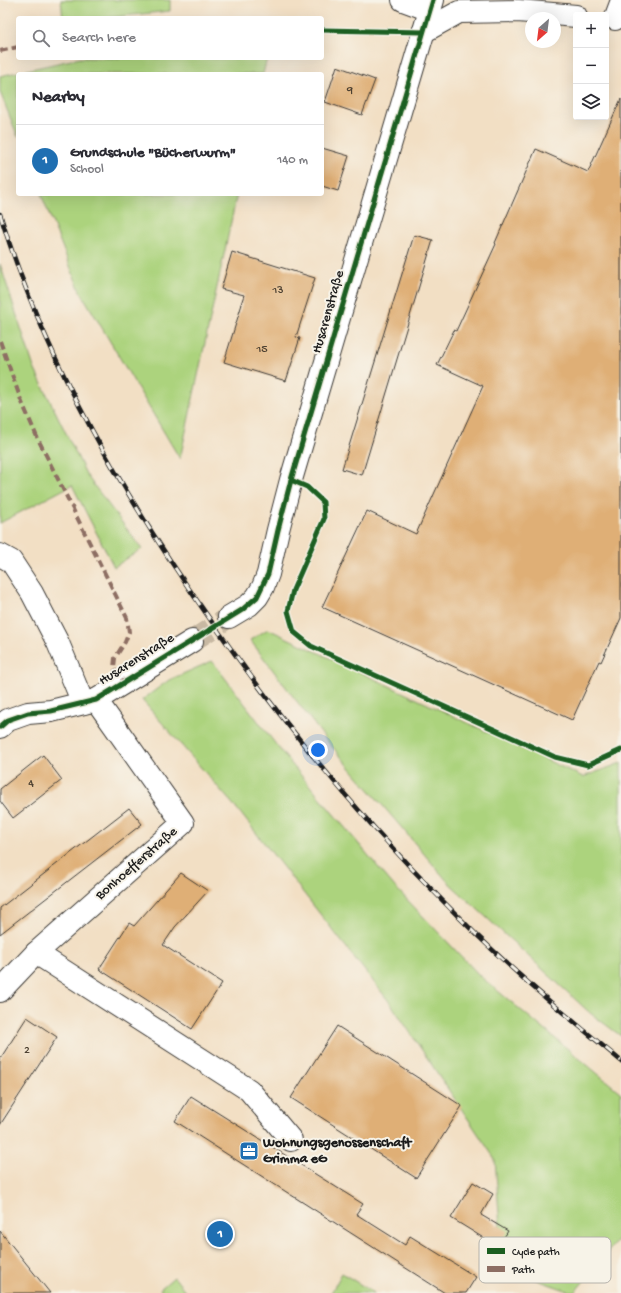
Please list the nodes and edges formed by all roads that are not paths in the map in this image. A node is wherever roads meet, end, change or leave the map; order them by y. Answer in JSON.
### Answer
{"nodes":[{"id":1,"x":403,"y":0,"type":"edge"},
{"id":2,"x":431,"y":5,"type":"edge"},
{"id":3,"x":573,"y":16,"type":"edge"},
{"id":4,"x":423,"y":32,"type":"junction"},
{"id":5,"x":0,"y":555,"type":"edge"},
{"id":6,"x":229,"y":617,"type":"tunnel mouth"},
{"id":7,"x":192,"y":641,"type":"tunnel mouth"},
{"id":8,"x":89,"y":701,"type":"junction"},
{"id":9,"x":0,"y":727,"type":"edge"},
{"id":10,"x":36,"y":953,"type":"junction"},
{"id":11,"x":0,"y":991,"type":"edge"},
{"id":12,"x":291,"y":1140,"type":"dead end"}],
"edges":[{"from":1,"to":2,"type":"street"},
{"from":2,"to":4,"type":"street","name":"Husarenstraße"},
{"from":3,"to":4,"type":"street"},
{"from":4,"to":6,"type":"street","name":"Husarenstraße"},
{"from":5,"to":8,"type":"street"},
{"from":7,"to":8,"type":"street","name":"Husarenstraße"},
{"from":8,"to":9,"type":"street","name":"Husarenstraße"},
{"from":8,"to":10,"type":"street","name":"Bonhoefferstraße"},
{"from":10,"to":11,"type":"street","name":"Bonhoefferstraße"},
{"from":10,"to":12,"type":"street"}]}
